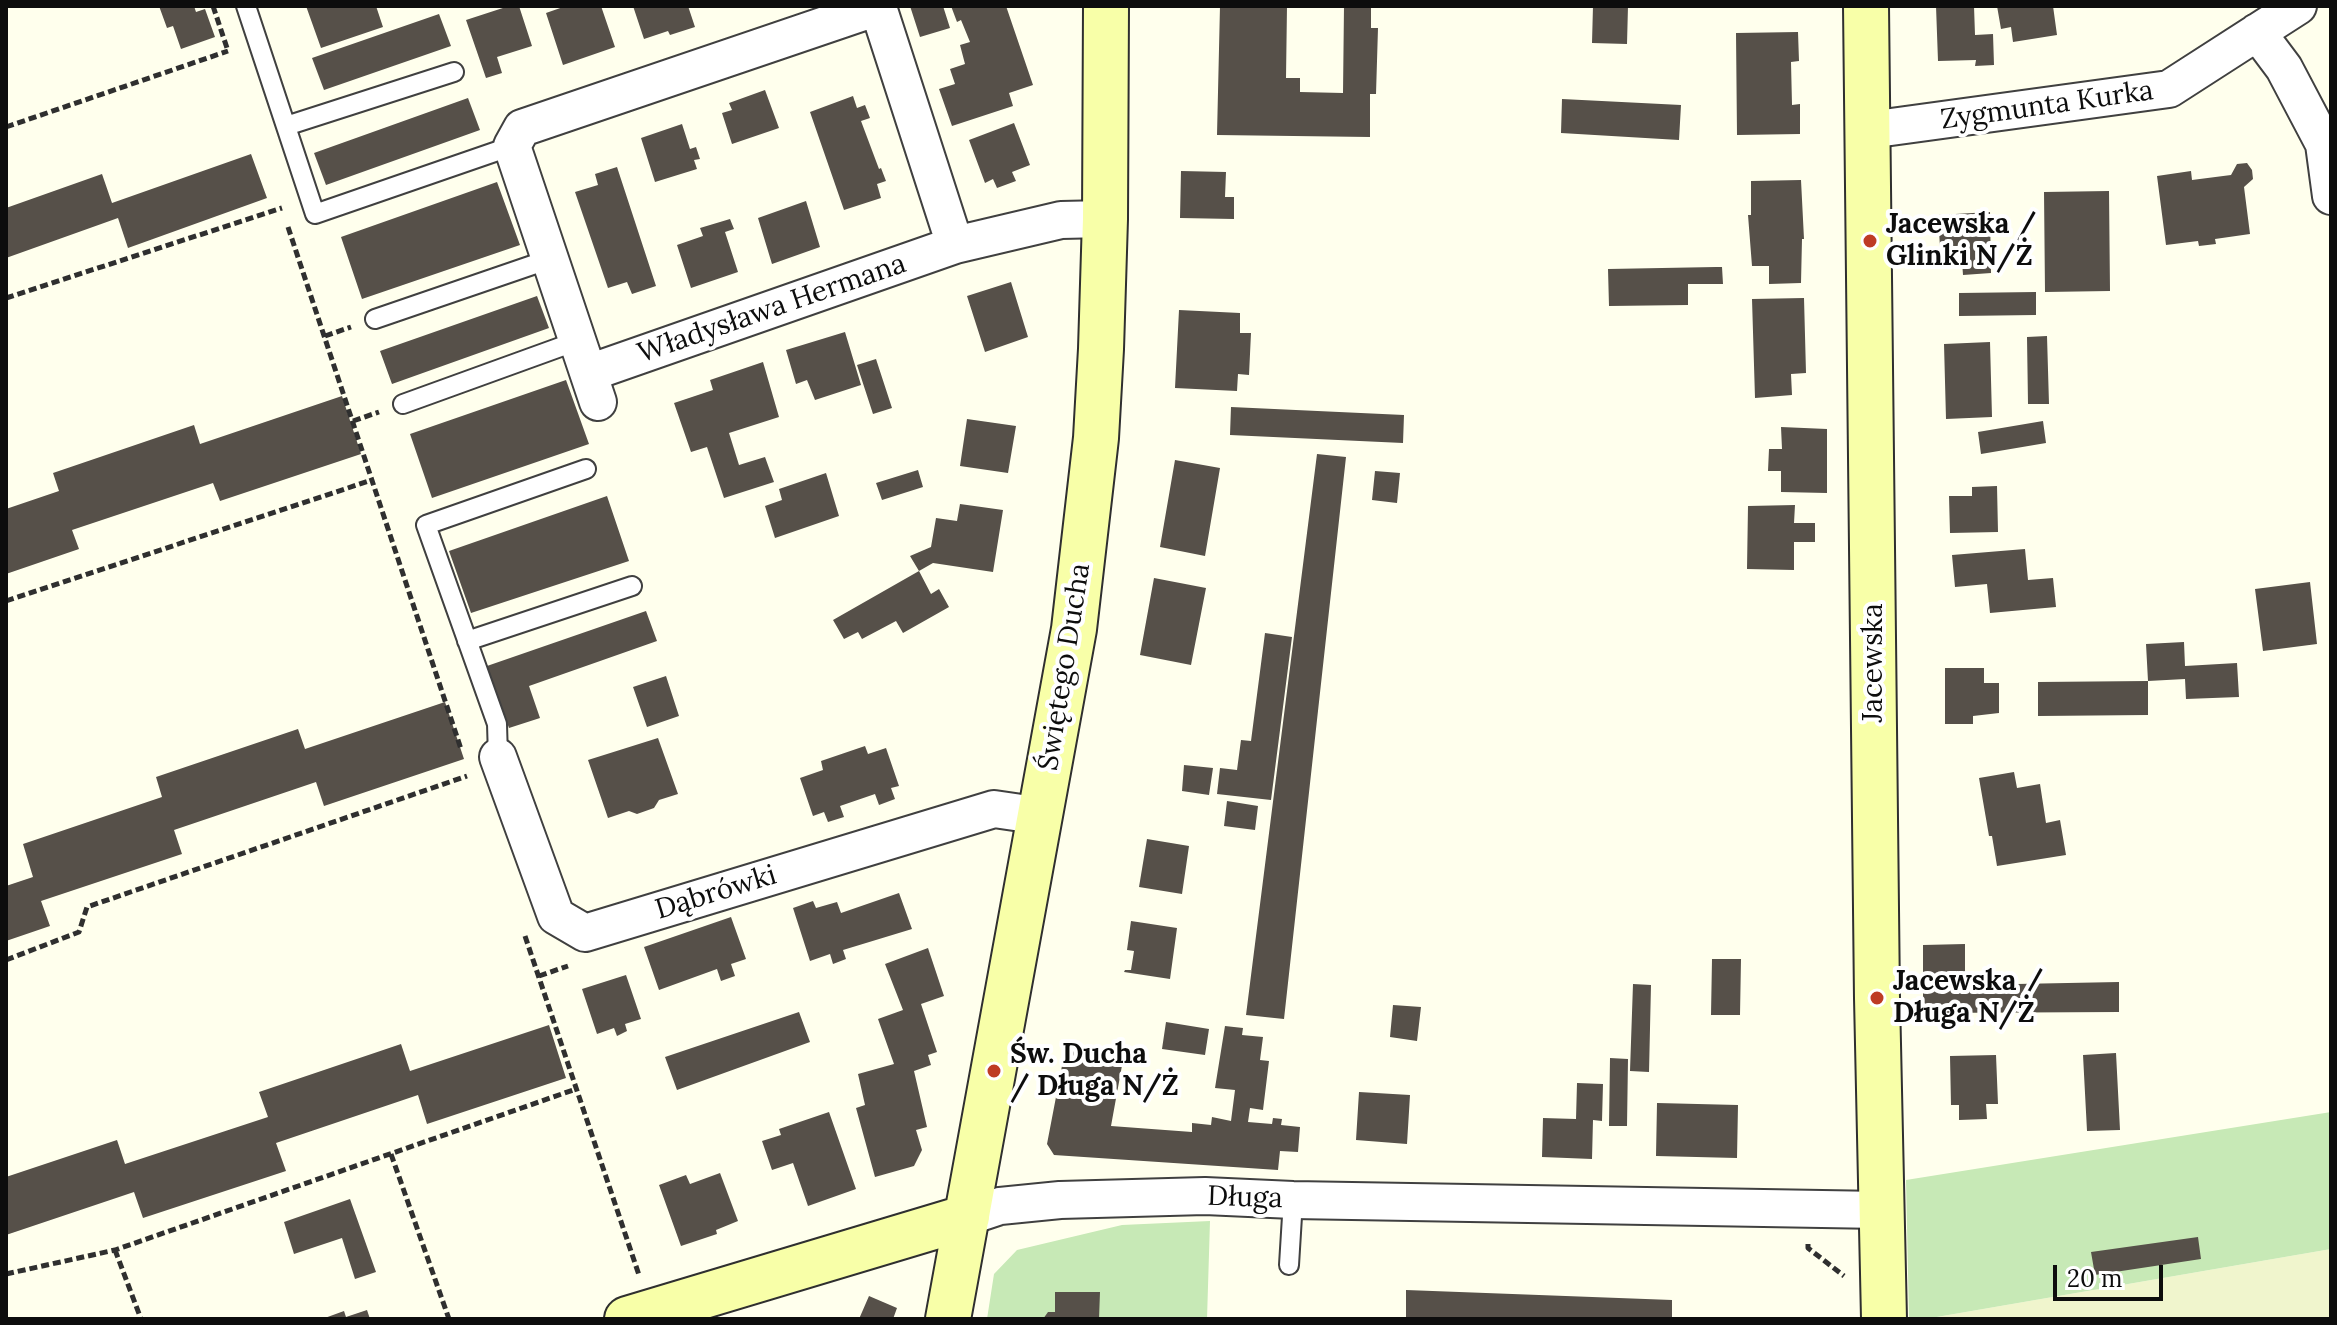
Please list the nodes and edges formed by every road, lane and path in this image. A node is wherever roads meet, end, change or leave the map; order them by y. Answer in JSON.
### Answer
{"nodes":[{"id":1,"x":213,"y":6,"type":"edge"},
{"id":2,"x":246,"y":6,"type":"edge"},
{"id":3,"x":1106,"y":6,"type":"edge"},
{"id":4,"x":1866,"y":6,"type":"edge"},
{"id":5,"x":2298,"y":6,"type":"edge"},
{"id":6,"x":2257,"y":32,"type":"junction"},
{"id":7,"x":228,"y":51,"type":"junction"},
{"id":8,"x":233,"y":65,"type":"dead end"},
{"id":9,"x":454,"y":72,"type":"dead end"},
{"id":10,"x":286,"y":126,"type":"junction"},
{"id":11,"x":6,"y":127,"type":"edge"},
{"id":12,"x":1869,"y":130,"type":"junction"},
{"id":13,"x":512,"y":146,"type":"junction"},
{"id":14,"x":277,"y":194,"type":"dead end"},
{"id":15,"x":2331,"y":196,"type":"edge"},
{"id":16,"x":282,"y":208,"type":"junction"},
{"id":17,"x":1105,"y":219,"type":"junction"},
{"id":18,"x":955,"y":245,"type":"junction"},
{"id":19,"x":550,"y":259,"type":"junction"},
{"id":20,"x":6,"y":298,"type":"edge"},
{"id":21,"x":375,"y":319,"type":"dead end"},
{"id":22,"x":588,"y":372,"type":"junction"},
{"id":23,"x":403,"y":404,"type":"dead end"},
{"id":24,"x":586,"y":469,"type":"dead end"},
{"id":25,"x":372,"y":480,"type":"junction"},
{"id":26,"x":632,"y":586,"type":"dead end"},
{"id":27,"x":6,"y":601,"type":"edge"},
{"id":28,"x":467,"y":641,"type":"junction"},
{"id":29,"x":478,"y":764,"type":"junction"},
{"id":30,"x":1042,"y":816,"type":"junction"},
{"id":31,"x":524,"y":933,"type":"dead end"},
{"id":32,"x":6,"y":960,"type":"edge"},
{"id":33,"x":576,"y":1089,"type":"junction"},
{"id":34,"x":391,"y":1154,"type":"junction"},
{"id":35,"x":1293,"y":1200,"type":"junction"},
{"id":36,"x":1810,"y":1209,"type":"junction"},
{"id":37,"x":1881,"y":1210,"type":"junction"},
{"id":38,"x":967,"y":1217,"type":"junction"},
{"id":39,"x":115,"y":1250,"type":"junction"},
{"id":40,"x":1289,"y":1265,"type":"dead end"},
{"id":41,"x":6,"y":1274,"type":"edge"},
{"id":42,"x":640,"y":1278,"type":"dead end"},
{"id":43,"x":1847,"y":1278,"type":"dead end"},
{"id":44,"x":141,"y":1319,"type":"edge"},
{"id":45,"x":449,"y":1319,"type":"edge"},
{"id":46,"x":627,"y":1319,"type":"edge"},
{"id":47,"x":948,"y":1319,"type":"edge"},
{"id":48,"x":1884,"y":1319,"type":"edge"}],
"edges":[{"from":1,"to":7,"type":"path"},
{"from":2,"to":10,"type":"lane"},
{"from":3,"to":17,"type":"street","name":"Świętego Ducha"},
{"from":4,"to":12,"type":"street","name":"Jacewska"},
{"from":5,"to":6,"type":"street","name":"Zygmunta Kurka"},
{"from":6,"to":12,"type":"street","name":"Zygmunta Kurka"},
{"from":6,"to":15,"type":"street"},
{"from":7,"to":8,"type":"path"},
{"from":7,"to":11,"type":"path"},
{"from":9,"to":10,"type":"lane"},
{"from":10,"to":13,"type":"lane"},
{"from":12,"to":37,"type":"street","name":"Jacewska"},
{"from":13,"to":18,"type":"street"},
{"from":13,"to":19,"type":"street"},
{"from":14,"to":16,"type":"path"},
{"from":16,"to":20,"type":"path"},
{"from":16,"to":25,"type":"path"},
{"from":17,"to":18,"type":"street","name":"Władysława Hermana"},
{"from":17,"to":30,"type":"street","name":"Świętego Ducha"},
{"from":18,"to":22,"type":"street","name":"Władysława Hermana"},
{"from":19,"to":21,"type":"lane"},
{"from":19,"to":22,"type":"street"},
{"from":22,"to":23,"type":"lane"},
{"from":24,"to":28,"type":"lane"},
{"from":25,"to":27,"type":"path"},
{"from":25,"to":29,"type":"path"},
{"from":26,"to":28,"type":"lane"},
{"from":28,"to":29,"type":"lane"},
{"from":29,"to":30,"type":"street","name":"Dąbrówki"},
{"from":29,"to":32,"type":"path"},
{"from":30,"to":38,"type":"street","name":"Świętego Ducha"},
{"from":31,"to":33,"type":"path"},
{"from":33,"to":34,"type":"path"},
{"from":33,"to":42,"type":"path"},
{"from":34,"to":39,"type":"path"},
{"from":34,"to":45,"type":"path"},
{"from":35,"to":36,"type":"street","name":"Długa"},
{"from":35,"to":38,"type":"street","name":"Długa"},
{"from":35,"to":40,"type":"lane"},
{"from":36,"to":37,"type":"street","name":"Długa"},
{"from":36,"to":43,"type":"path"},
{"from":37,"to":48,"type":"street","name":"Jacewska"},
{"from":38,"to":46,"type":"street","name":"Długa"},
{"from":38,"to":47,"type":"street","name":"Świętego Ducha"},
{"from":39,"to":41,"type":"path"},
{"from":39,"to":44,"type":"path"}]}
